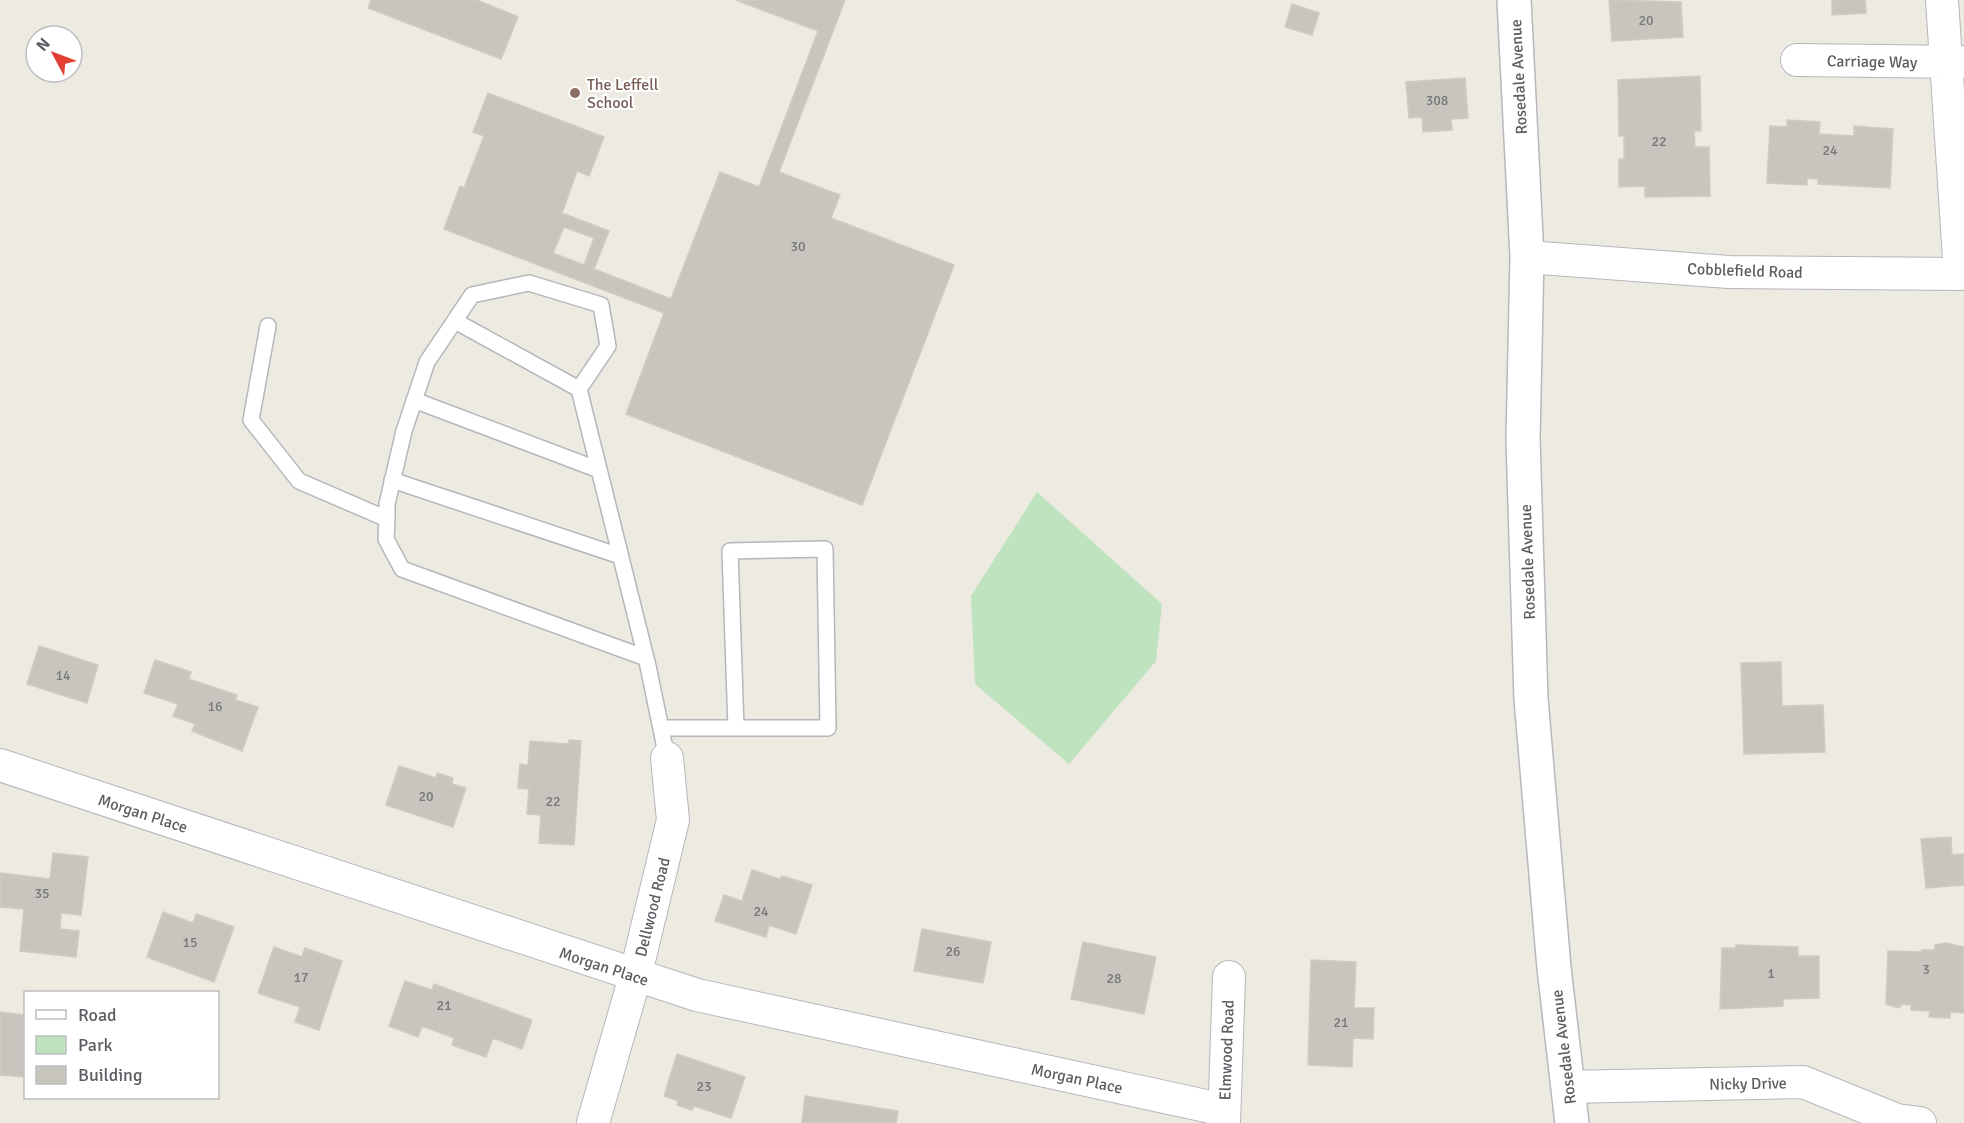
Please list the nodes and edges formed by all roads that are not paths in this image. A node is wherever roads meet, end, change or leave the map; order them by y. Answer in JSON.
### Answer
{"nodes":[{"id":1,"x":1514,"y":0,"type":"edge"},
{"id":2,"x":1942,"y":0,"type":"edge"},
{"id":3,"x":1797,"y":60,"type":"dead end"},
{"id":4,"x":1955,"y":62,"type":"edge"},
{"id":5,"x":1527,"y":258,"type":"junction"},
{"id":6,"x":1962,"y":274,"type":"edge"},
{"id":7,"x":455,"y":321,"type":"junction"},
{"id":8,"x":268,"y":326,"type":"dead end"},
{"id":9,"x":579,"y":389,"type":"junction"},
{"id":10,"x":414,"y":400,"type":"junction"},
{"id":11,"x":599,"y":470,"type":"junction"},
{"id":12,"x":393,"y":480,"type":"junction"},
{"id":13,"x":387,"y":519,"type":"junction"},
{"id":14,"x":620,"y":556,"type":"junction"},
{"id":15,"x":646,"y":658,"type":"junction"},
{"id":16,"x":661,"y":728,"type":"junction"},
{"id":17,"x":736,"y":728,"type":"junction"},
{"id":18,"x":667,"y":758,"type":"joint"},
{"id":19,"x":0,"y":765,"type":"edge"},
{"id":20,"x":635,"y":977,"type":"junction"},
{"id":21,"x":1229,"y":977,"type":"dead end"},
{"id":22,"x":1568,"y":1087,"type":"junction"},
{"id":23,"x":1224,"y":1116,"type":"edge"},
{"id":24,"x":593,"y":1123,"type":"edge"},
{"id":25,"x":1572,"y":1123,"type":"edge"},
{"id":26,"x":1920,"y":1123,"type":"edge"}],
"edges":[{"from":1,"to":5,"type":"street","name":"Rosedale Avenue"},
{"from":2,"to":4,"type":"street"},
{"from":3,"to":4,"type":"street","name":"Carriage Way"},
{"from":4,"to":6,"type":"street"},
{"from":5,"to":6,"type":"street","name":"Cobblefield Road"},
{"from":5,"to":22,"type":"street","name":"Rosedale Avenue"},
{"from":7,"to":9,"type":"lane"},
{"from":7,"to":9,"type":"lane"},
{"from":7,"to":10,"type":"lane"},
{"from":8,"to":13,"type":"lane"},
{"from":9,"to":11,"type":"lane"},
{"from":10,"to":11,"type":"lane"},
{"from":10,"to":12,"type":"lane"},
{"from":11,"to":14,"type":"lane"},
{"from":12,"to":13,"type":"lane"},
{"from":12,"to":14,"type":"lane"},
{"from":13,"to":15,"type":"lane"},
{"from":14,"to":15,"type":"lane"},
{"from":15,"to":16,"type":"lane"},
{"from":16,"to":17,"type":"lane"},
{"from":16,"to":18,"type":"lane"},
{"from":17,"to":17,"type":"lane"},
{"from":18,"to":20,"type":"street","name":"Dellwood Road"},
{"from":19,"to":20,"type":"street","name":"Morgan Place"},
{"from":20,"to":23,"type":"street","name":"Morgan Place"},
{"from":20,"to":24,"type":"street","name":"Dellwood Road"},
{"from":21,"to":23,"type":"street","name":"Elmwood Road"},
{"from":22,"to":25,"type":"street","name":"Rosedale Avenue"},
{"from":22,"to":26,"type":"street","name":"Nicky Drive"}]}
